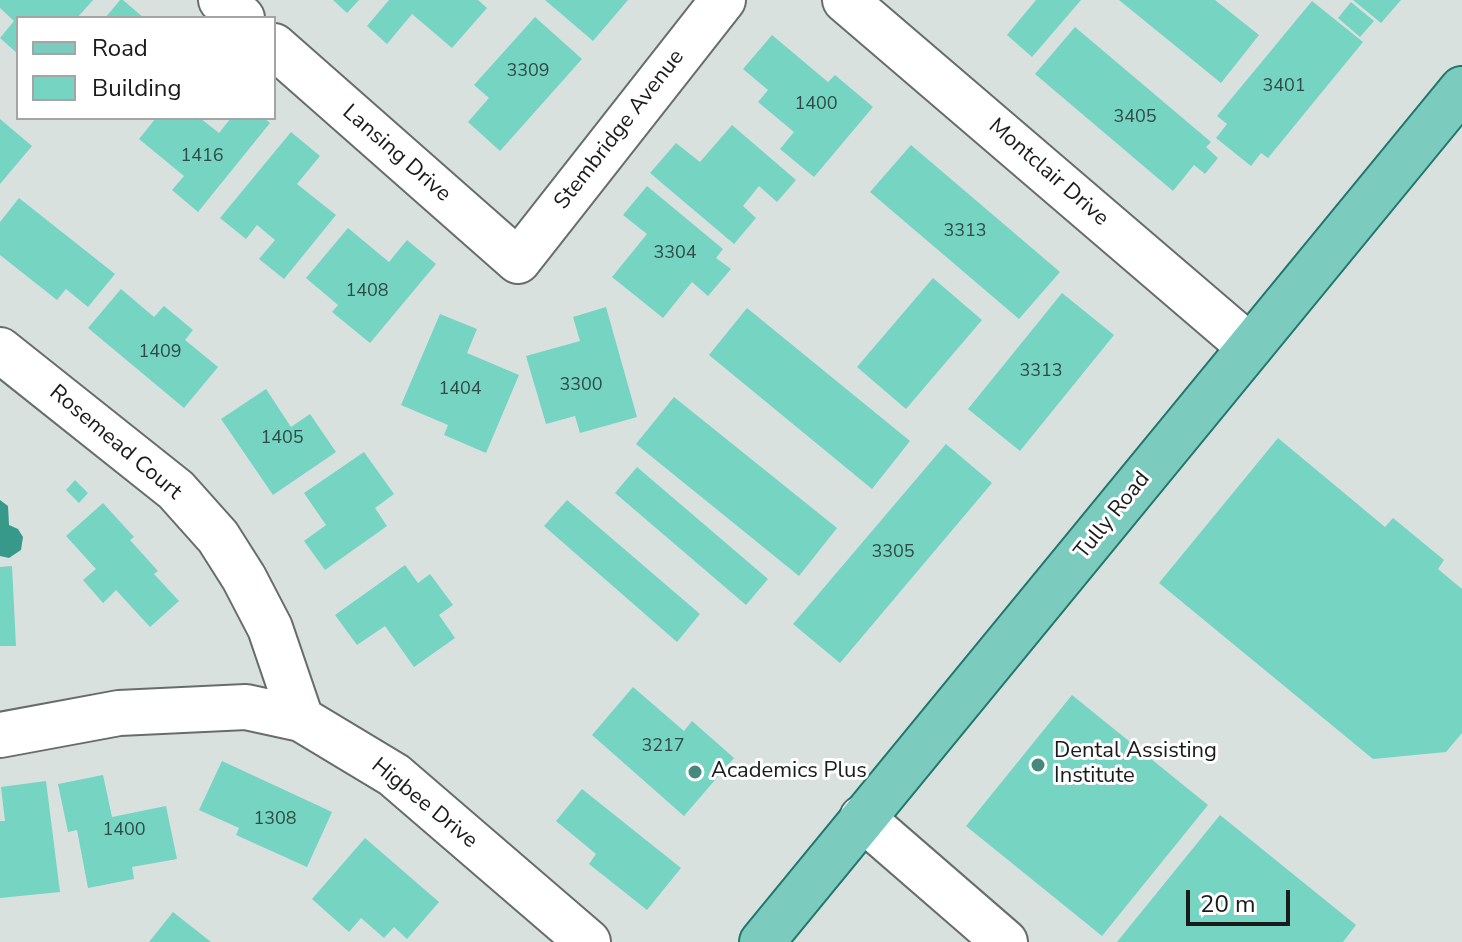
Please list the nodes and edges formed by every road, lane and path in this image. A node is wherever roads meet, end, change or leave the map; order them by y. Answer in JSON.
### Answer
{"nodes":[{"id":1,"x":221,"y":0,"type":"edge"},
{"id":2,"x":723,"y":0,"type":"edge"},
{"id":3,"x":845,"y":0,"type":"edge"},
{"id":4,"x":240,"y":16,"type":"edge"},
{"id":5,"x":276,"y":48,"type":"edge"},
{"id":6,"x":1462,"y":89,"type":"edge"},
{"id":7,"x":518,"y":261,"type":"joint"},
{"id":8,"x":1250,"y":347,"type":"junction"},
{"id":9,"x":0,"y":350,"type":"edge"},
{"id":10,"x":301,"y":719,"type":"junction"},
{"id":11,"x":0,"y":735,"type":"edge"},
{"id":12,"x":862,"y":818,"type":"junction"},
{"id":13,"x":588,"y":942,"type":"edge"},
{"id":14,"x":762,"y":942,"type":"edge"},
{"id":15,"x":1005,"y":942,"type":"edge"}],
"edges":[{"from":1,"to":4,"type":"street"},
{"from":2,"to":7,"type":"street","name":"Stembridge Avenue"},
{"from":3,"to":8,"type":"street","name":"Montclair Drive"},
{"from":5,"to":7,"type":"street","name":"Lansing Drive"},
{"from":6,"to":8,"type":"main road","name":"Tully Road"},
{"from":8,"to":12,"type":"main road","name":"Tully Road"},
{"from":9,"to":10,"type":"street","name":"Rosemead Court"},
{"from":10,"to":11,"type":"street","name":"Higbee Drive"},
{"from":10,"to":13,"type":"street","name":"Higbee Drive"},
{"from":12,"to":14,"type":"main road","name":"Tully Road"},
{"from":12,"to":15,"type":"street"}]}
